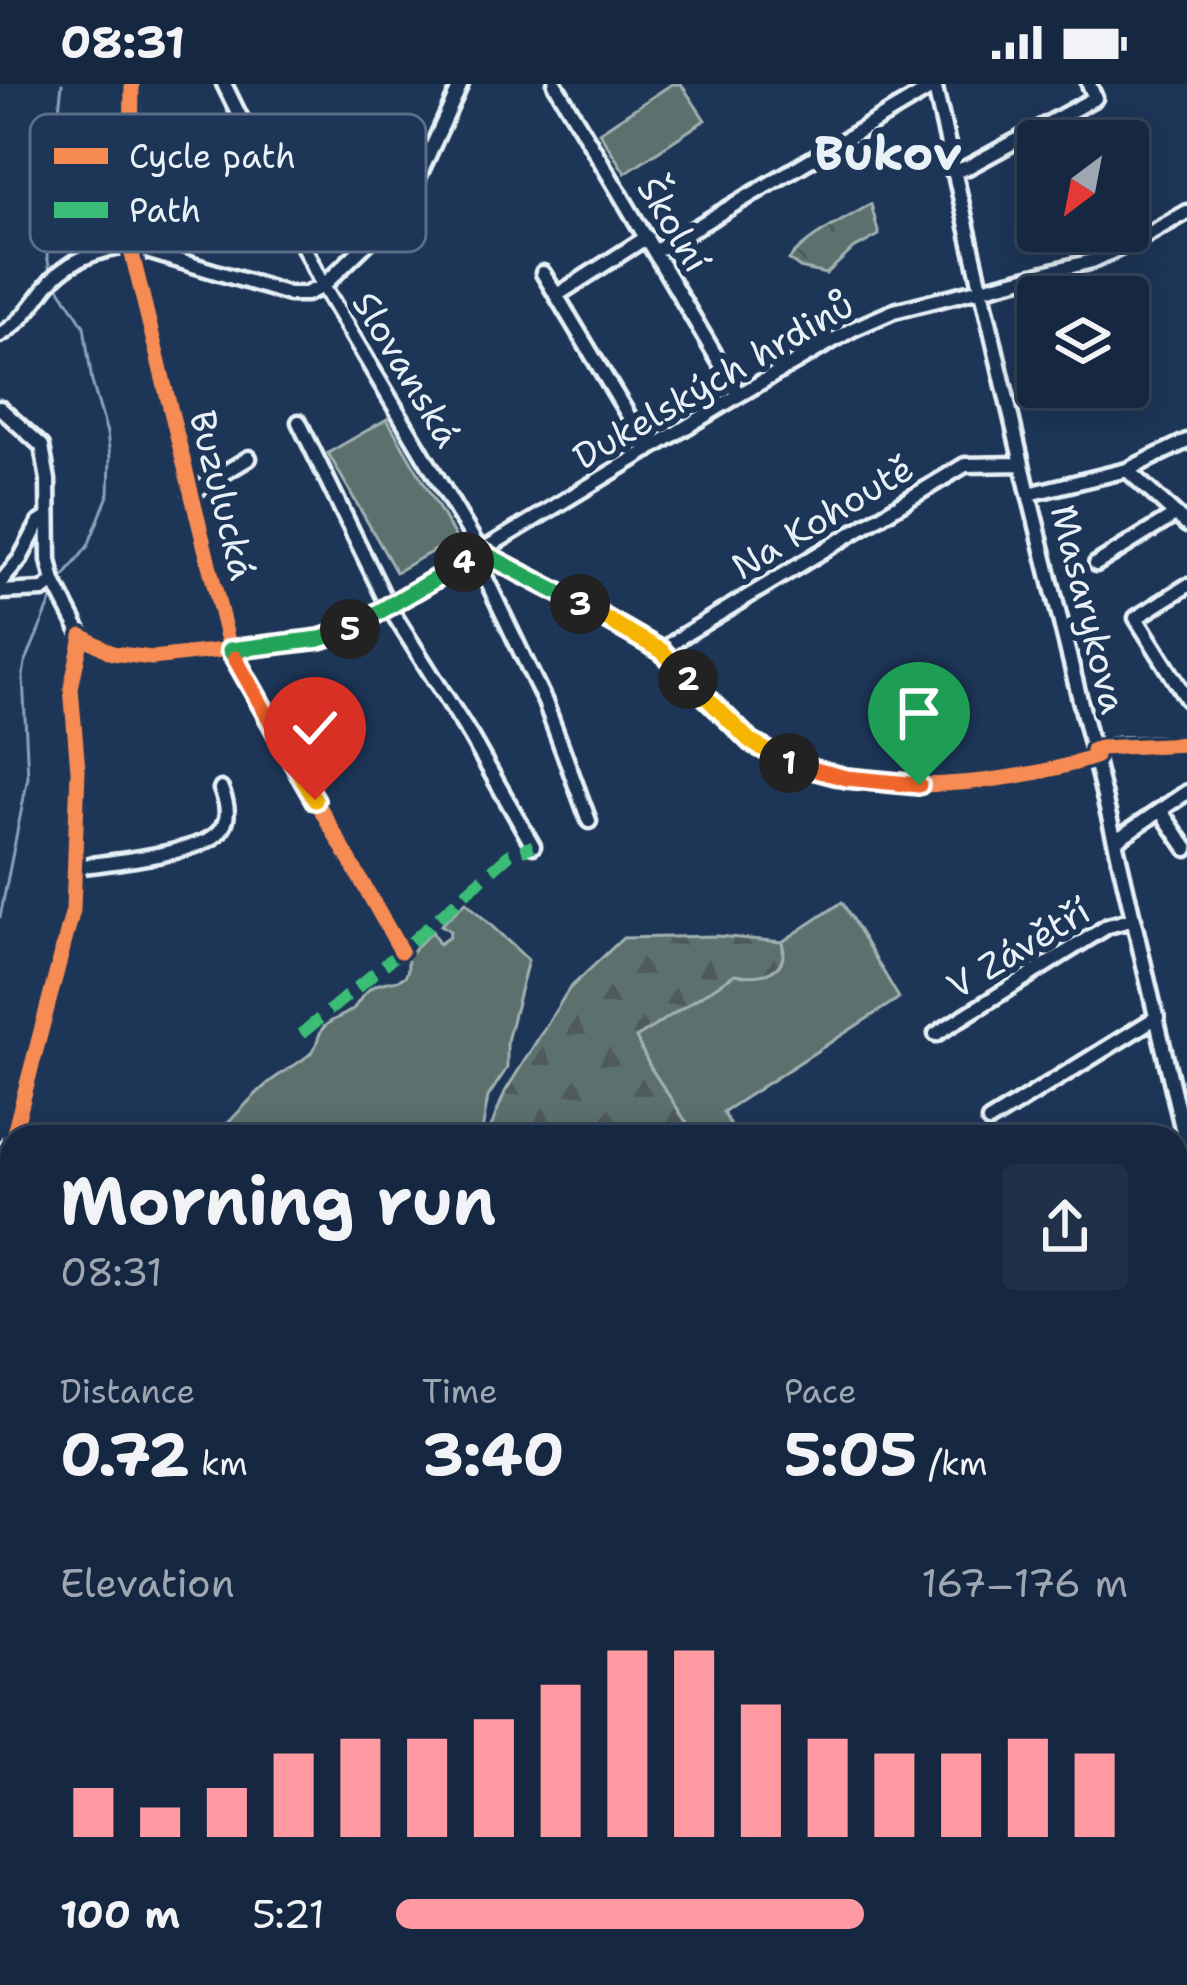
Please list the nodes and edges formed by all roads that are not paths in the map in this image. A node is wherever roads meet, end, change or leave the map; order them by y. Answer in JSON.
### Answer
{"nodes":[{"id":1,"x":132,"y":84,"type":"edge"},
{"id":2,"x":224,"y":84,"type":"edge"},
{"id":3,"x":461,"y":84,"type":"edge"},
{"id":4,"x":555,"y":84,"type":"edge"},
{"id":5,"x":934,"y":85,"type":"edge"},
{"id":6,"x":1092,"y":91,"type":"edge"},
{"id":7,"x":132,"y":114,"type":"edge"},
{"id":8,"x":239,"y":114,"type":"edge"},
{"id":9,"x":426,"y":160,"type":"edge"},
{"id":10,"x":953,"y":172,"type":"junction"},
{"id":11,"x":1187,"y":212,"type":"edge"},
{"id":12,"x":647,"y":237,"type":"junction"},
{"id":13,"x":656,"y":251,"type":"junction"},
{"id":14,"x":97,"y":252,"type":"edge"},
{"id":15,"x":131,"y":252,"type":"edge"},
{"id":16,"x":150,"y":252,"type":"edge"},
{"id":17,"x":306,"y":252,"type":"edge"},
{"id":18,"x":358,"y":252,"type":"edge"},
{"id":19,"x":543,"y":273,"type":"dead end"},
{"id":20,"x":323,"y":286,"type":"junction"},
{"id":21,"x":981,"y":288,"type":"junction"},
{"id":22,"x":557,"y":295,"type":"junction"},
{"id":23,"x":0,"y":335,"type":"edge"},
{"id":24,"x":740,"y":395,"type":"junction"},
{"id":25,"x":0,"y":408,"type":"edge"},
{"id":26,"x":298,"y":422,"type":"dead end"},
{"id":27,"x":1187,"y":441,"type":"edge"},
{"id":28,"x":649,"y":450,"type":"junction"},
{"id":29,"x":249,"y":458,"type":"dead end"},
{"id":30,"x":1022,"y":464,"type":"junction"},
{"id":31,"x":1127,"y":470,"type":"junction"},
{"id":32,"x":191,"y":493,"type":"junction"},
{"id":33,"x":1029,"y":494,"type":"junction"},
{"id":34,"x":1175,"y":514,"type":"junction"},
{"id":35,"x":47,"y":518,"type":"junction"},
{"id":36,"x":1187,"y":526,"type":"edge"},
{"id":37,"x":481,"y":552,"type":"junction"},
{"id":38,"x":1096,"y":564,"type":"dead end"},
{"id":39,"x":56,"y":586,"type":"junction"},
{"id":40,"x":1187,"y":586,"type":"edge"},
{"id":41,"x":0,"y":587,"type":"edge"},
{"id":42,"x":389,"y":608,"type":"junction"},
{"id":43,"x":82,"y":636,"type":"junction"},
{"id":44,"x":230,"y":650,"type":"junction"},
{"id":45,"x":662,"y":651,"type":"junction"},
{"id":46,"x":1187,"y":668,"type":"edge"},
{"id":47,"x":1172,"y":676,"type":"junction"},
{"id":48,"x":1187,"y":699,"type":"edge"},
{"id":49,"x":1187,"y":744,"type":"edge"},
{"id":50,"x":1094,"y":753,"type":"junction"},
{"id":51,"x":221,"y":789,"type":"dead end"},
{"id":52,"x":1187,"y":791,"type":"edge"},
{"id":53,"x":1160,"y":810,"type":"junction"},
{"id":54,"x":589,"y":821,"type":"dead end"},
{"id":55,"x":1115,"y":841,"type":"junction"},
{"id":56,"x":532,"y":846,"type":"dead end"},
{"id":57,"x":1187,"y":849,"type":"edge"},
{"id":58,"x":75,"y":867,"type":"junction"},
{"id":59,"x":1134,"y":919,"type":"junction"},
{"id":60,"x":400,"y":951,"type":"dead end"},
{"id":61,"x":1157,"y":1017,"type":"junction"},
{"id":62,"x":936,"y":1034,"type":"dead end"},
{"id":63,"x":1183,"y":1115,"type":"edge"},
{"id":64,"x":989,"y":1121,"type":"dead end"},
{"id":65,"x":16,"y":1125,"type":"edge"}],
"edges":[{"from":1,"to":7,"type":"street","name":"Buzulucká"},
{"from":2,"to":8,"type":"street","name":"Slovanská"},
{"from":3,"to":9,"type":"street"},
{"from":4,"to":12,"type":"street","name":"Školní"},
{"from":5,"to":10,"type":"street","name":"Masarykova"},
{"from":5,"to":13,"type":"street"},
{"from":6,"to":10,"type":"street"},
{"from":10,"to":21,"type":"street","name":"Masarykova"},
{"from":11,"to":21,"type":"street","name":"Dukelských hrdinů"},
{"from":12,"to":13,"type":"street","name":"Školní"},
{"from":12,"to":22,"type":"street"},
{"from":13,"to":24,"type":"street","name":"Školní"},
{"from":14,"to":23,"type":"street"},
{"from":15,"to":32,"type":"street","name":"Buzulucká"},
{"from":16,"to":20,"type":"street"},
{"from":17,"to":20,"type":"street","name":"Slovanská"},
{"from":18,"to":20,"type":"street"},
{"from":19,"to":22,"type":"street"},
{"from":20,"to":37,"type":"street","name":"Slovanská"},
{"from":21,"to":24,"type":"street","name":"Dukelských hrdinů"},
{"from":21,"to":30,"type":"street","name":"Masarykova"},
{"from":22,"to":28,"type":"street"},
{"from":24,"to":28,"type":"street","name":"Dukelských hrdinů"},
{"from":25,"to":35,"type":"street"},
{"from":26,"to":42,"type":"street"},
{"from":27,"to":31,"type":"street"},
{"from":28,"to":37,"type":"street","name":"Dukelských hrdinů"},
{"from":29,"to":32,"type":"street"},
{"from":30,"to":33,"type":"street","name":"Masarykova"},
{"from":30,"to":45,"type":"street","name":"Na Kohoutě"},
{"from":31,"to":33,"type":"street"},
{"from":31,"to":34,"type":"street"},
{"from":32,"to":44,"type":"street","name":"Buzulucká"},
{"from":33,"to":50,"type":"street","name":"Masarykova"},
{"from":34,"to":36,"type":"street"},
{"from":34,"to":38,"type":"street"},
{"from":35,"to":39,"type":"street"},
{"from":35,"to":41,"type":"street"},
{"from":37,"to":42,"type":"street","name":"Dukelských hrdinů"},
{"from":37,"to":45,"type":"street"},
{"from":37,"to":54,"type":"street","name":"Slovanská"},
{"from":39,"to":41,"type":"street"},
{"from":39,"to":43,"type":"street"},
{"from":40,"to":47,"type":"street"},
{"from":42,"to":44,"type":"street","name":"Dukelských hrdinů"},
{"from":42,"to":56,"type":"street"},
{"from":43,"to":44,"type":"street","name":"Dukelských hrdinů"},
{"from":43,"to":58,"type":"street"},
{"from":44,"to":60,"type":"street","name":"Buzulucká"},
{"from":45,"to":50,"type":"street"},
{"from":46,"to":47,"type":"street"},
{"from":47,"to":48,"type":"street"},
{"from":49,"to":50,"type":"street"},
{"from":50,"to":55,"type":"street","name":"Masarykova"},
{"from":51,"to":58,"type":"street"},
{"from":52,"to":53,"type":"street"},
{"from":53,"to":55,"type":"street"},
{"from":53,"to":57,"type":"street"},
{"from":55,"to":59,"type":"street","name":"Masarykova"},
{"from":58,"to":65,"type":"street"},
{"from":59,"to":61,"type":"street","name":"Masarykova"},
{"from":59,"to":62,"type":"street","name":"V Závětří"},
{"from":61,"to":63,"type":"street","name":"Masarykova"},
{"from":61,"to":64,"type":"street"}]}
